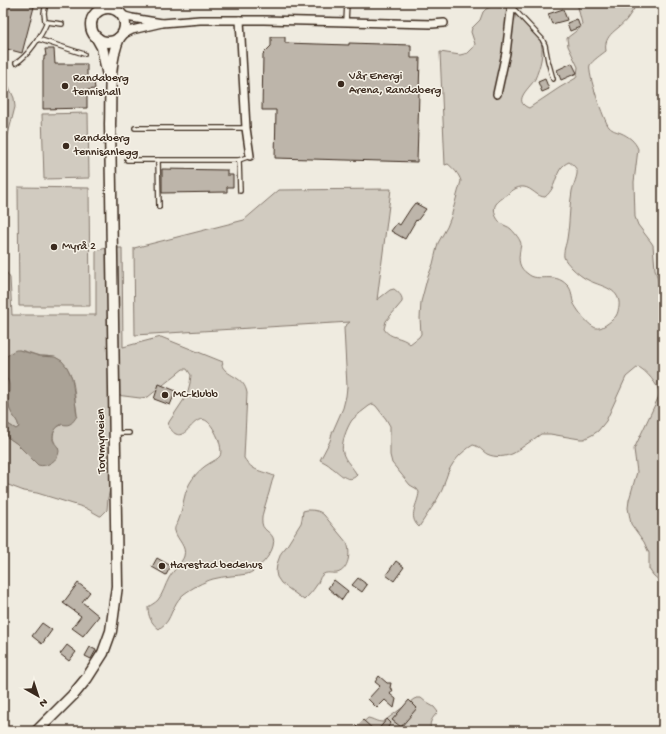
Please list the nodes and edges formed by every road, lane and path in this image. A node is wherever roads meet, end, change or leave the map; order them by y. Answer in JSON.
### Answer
{"nodes":[{"id":1,"x":46,"y":3,"type":"edge"},
{"id":2,"x":115,"y":3,"type":"edge"},
{"id":3,"x":347,"y":3,"type":"edge"},
{"id":4,"x":512,"y":5,"type":"edge"},
{"id":5,"x":99,"y":8,"type":"edge"},
{"id":6,"x":120,"y":14,"type":"junction"},
{"id":7,"x":240,"y":20,"type":"junction"},
{"id":8,"x":47,"y":22,"type":"junction"},
{"id":9,"x":162,"y":23,"type":"junction"},
{"id":10,"x":346,"y":23,"type":"junction"},
{"id":11,"x":444,"y":23,"type":"dead end"},
{"id":12,"x":62,"y":24,"type":"dead end"},
{"id":13,"x":120,"y":36,"type":"junction"},
{"id":14,"x":97,"y":38,"type":"junction"},
{"id":15,"x":38,"y":39,"type":"junction"},
{"id":16,"x":84,"y":54,"type":"dead end"},
{"id":17,"x":16,"y":62,"type":"dead end"},
{"id":18,"x":553,"y":79,"type":"dead end"},
{"id":19,"x":497,"y":94,"type":"dead end"},
{"id":20,"x":110,"y":124,"type":"junction"},
{"id":21,"x":135,"y":128,"type":"dead end"},
{"id":22,"x":246,"y":128,"type":"junction"},
{"id":23,"x":250,"y":156,"type":"joint"},
{"id":24,"x":127,"y":160,"type":"dead end"},
{"id":25,"x":158,"y":160,"type":"junction"},
{"id":26,"x":239,"y":160,"type":"junction"},
{"id":27,"x":240,"y":191,"type":"dead end"},
{"id":28,"x":159,"y":207,"type":"dead end"},
{"id":29,"x":115,"y":433,"type":"junction"},
{"id":30,"x":129,"y":433,"type":"dead end"},
{"id":31,"x":37,"y":731,"type":"edge"}],
"edges":[{"from":1,"to":8,"type":"lane"},
{"from":2,"to":6,"type":"main road"},
{"from":3,"to":10,"type":"lane"},
{"from":4,"to":18,"type":"lane"},
{"from":4,"to":19,"type":"street"},
{"from":5,"to":6,"type":"main road"},
{"from":5,"to":14,"type":"main road"},
{"from":6,"to":9,"type":"street"},
{"from":6,"to":13,"type":"main road"},
{"from":7,"to":9,"type":"street"},
{"from":7,"to":10,"type":"street"},
{"from":7,"to":22,"type":"street"},
{"from":8,"to":12,"type":"lane"},
{"from":8,"to":15,"type":"lane"},
{"from":9,"to":13,"type":"street"},
{"from":10,"to":11,"type":"street"},
{"from":13,"to":14,"type":"main road"},
{"from":13,"to":20,"type":"main road","name":"Torvmyrveien"},
{"from":14,"to":20,"type":"main road","name":"Torvmyrveien"},
{"from":15,"to":16,"type":"lane"},
{"from":15,"to":17,"type":"lane"},
{"from":20,"to":29,"type":"main road","name":"Torvmyrveien"},
{"from":21,"to":22,"type":"lane"},
{"from":22,"to":23,"type":"street"},
{"from":23,"to":26,"type":"lane"},
{"from":24,"to":25,"type":"lane"},
{"from":25,"to":26,"type":"lane"},
{"from":25,"to":28,"type":"lane"},
{"from":26,"to":27,"type":"lane"},
{"from":29,"to":30,"type":"lane"},
{"from":29,"to":31,"type":"main road","name":"Torvmyrveien"}]}
